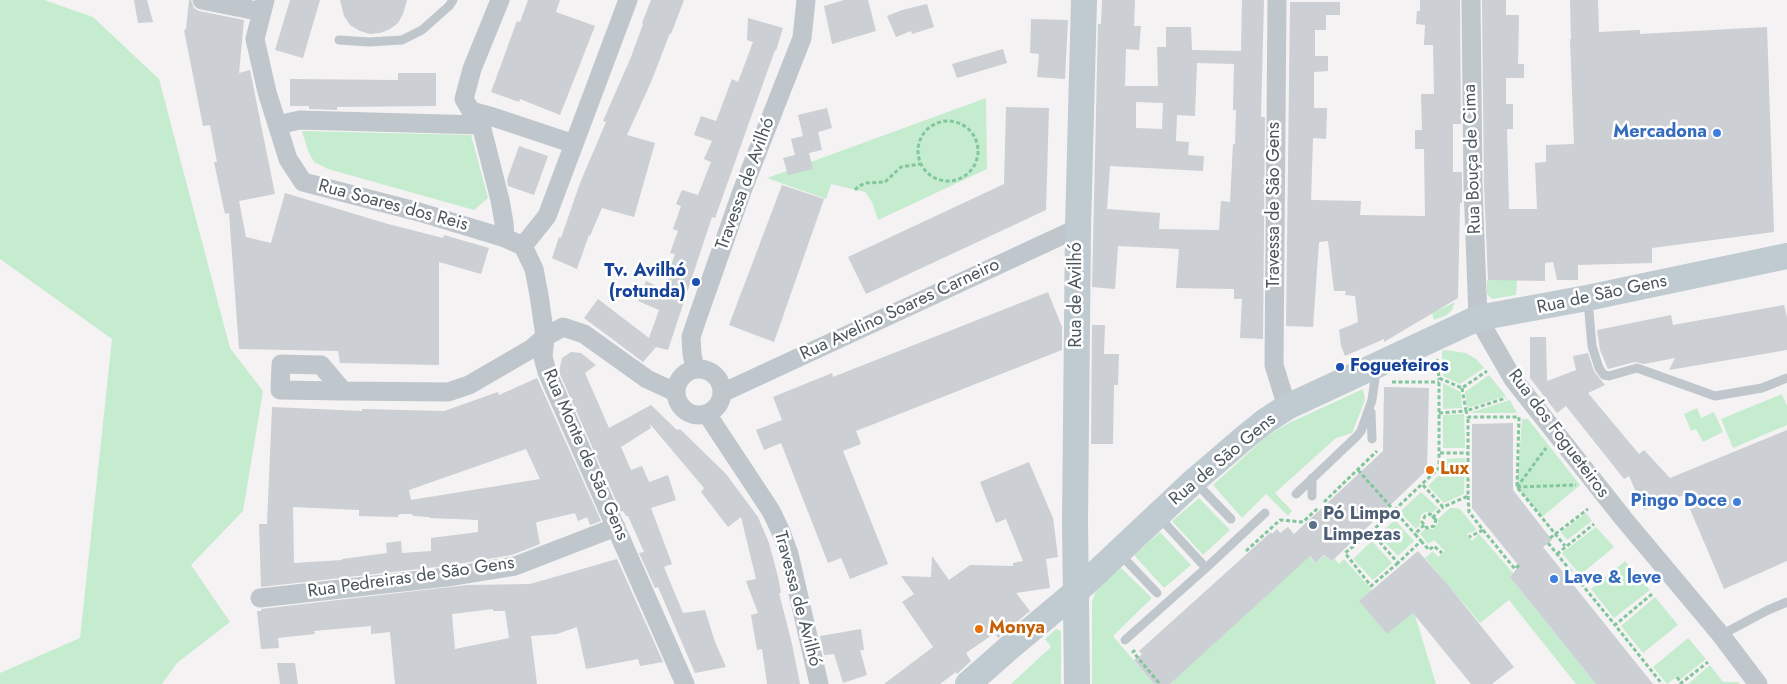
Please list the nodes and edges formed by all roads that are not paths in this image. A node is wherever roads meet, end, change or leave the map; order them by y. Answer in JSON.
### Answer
{"nodes":[{"id":1,"x":202,"y":0,"type":"edge"},
{"id":2,"x":453,"y":0,"type":"edge"},
{"id":3,"x":500,"y":0,"type":"edge"},
{"id":4,"x":628,"y":0,"type":"edge"},
{"id":5,"x":806,"y":0,"type":"edge"},
{"id":6,"x":1084,"y":0,"type":"edge"},
{"id":7,"x":1277,"y":0,"type":"edge"},
{"id":8,"x":1471,"y":0,"type":"edge"},
{"id":9,"x":264,"y":6,"type":"edge"},
{"id":10,"x":339,"y":40,"type":"dead end"},
{"id":11,"x":487,"y":121,"type":"junction"},
{"id":12,"x":277,"y":125,"type":"junction"},
{"id":13,"x":574,"y":144,"type":"junction"},
{"id":14,"x":1078,"y":228,"type":"junction"},
{"id":15,"x":505,"y":238,"type":"junction"},
{"id":16,"x":523,"y":246,"type":"junction"},
{"id":17,"x":1787,"y":256,"type":"edge"},
{"id":18,"x":1587,"y":298,"type":"junction"},
{"id":19,"x":1478,"y":318,"type":"junction"},
{"id":20,"x":545,"y":337,"type":"junction"},
{"id":21,"x":695,"y":369,"type":"junction"},
{"id":22,"x":1383,"y":374,"type":"junction"},
{"id":23,"x":1787,"y":378,"type":"edge"},
{"id":24,"x":343,"y":391,"type":"dead end"},
{"id":25,"x":675,"y":392,"type":"junction"},
{"id":26,"x":722,"y":393,"type":"junction"},
{"id":27,"x":1370,"y":406,"type":"junction"},
{"id":28,"x":1287,"y":407,"type":"junction"},
{"id":29,"x":707,"y":414,"type":"junction"},
{"id":30,"x":1372,"y":439,"type":"dead end"},
{"id":31,"x":1312,"y":478,"type":"junction"},
{"id":32,"x":1194,"y":481,"type":"junction"},
{"id":33,"x":1296,"y":494,"type":"dead end"},
{"id":34,"x":1312,"y":496,"type":"dead end"},
{"id":35,"x":1265,"y":513,"type":"dead end"},
{"id":36,"x":1158,"y":516,"type":"junction"},
{"id":37,"x":1231,"y":519,"type":"dead end"},
{"id":38,"x":616,"y":527,"type":"junction"},
{"id":39,"x":1118,"y":552,"type":"junction"},
{"id":40,"x":1206,"y":568,"type":"junction"},
{"id":41,"x":1077,"y":591,"type":"junction"},
{"id":42,"x":1157,"y":593,"type":"dead end"},
{"id":43,"x":260,"y":598,"type":"dead end"},
{"id":44,"x":1787,"y":602,"type":"edge"},
{"id":45,"x":1722,"y":635,"type":"junction"},
{"id":46,"x":1125,"y":640,"type":"dead end"},
{"id":47,"x":685,"y":684,"type":"edge"},
{"id":48,"x":819,"y":684,"type":"edge"},
{"id":49,"x":968,"y":684,"type":"edge"},
{"id":50,"x":1077,"y":684,"type":"edge"},
{"id":51,"x":1758,"y":684,"type":"edge"}],
"edges":[{"from":1,"to":9,"type":"street"},
{"from":2,"to":10,"type":"lane"},
{"from":3,"to":11,"type":"street"},
{"from":4,"to":13,"type":"street"},
{"from":5,"to":21,"type":"street","name":"Travessa de Avilhó"},
{"from":6,"to":14,"type":"main road","name":"Rua de Avilhó"},
{"from":7,"to":28,"type":"street","name":"Travessa de São Gens"},
{"from":8,"to":19,"type":"street","name":"Rua Bouça de Cima"},
{"from":9,"to":12,"type":"street","name":"Rua Soares dos Reis"},
{"from":11,"to":12,"type":"street"},
{"from":11,"to":13,"type":"street"},
{"from":11,"to":15,"type":"street"},
{"from":12,"to":15,"type":"street","name":"Rua Soares dos Reis"},
{"from":13,"to":16,"type":"street"},
{"from":14,"to":26,"type":"street","name":"Rua Avelino Soares Carneiro"},
{"from":14,"to":41,"type":"main road","name":"Rua de Avilhó"},
{"from":15,"to":16,"type":"street","name":"Rua Soares dos Reis"},
{"from":16,"to":20,"type":"street","name":"Rua Monte de São Gens"},
{"from":17,"to":18,"type":"main road","name":"Rua de São Gens"},
{"from":18,"to":19,"type":"main road","name":"Rua de São Gens"},
{"from":18,"to":23,"type":"lane"},
{"from":19,"to":22,"type":"main road","name":"Rua de São Gens"},
{"from":19,"to":45,"type":"street","name":"Rua dos Fogueteiros"},
{"from":20,"to":24,"type":"street"},
{"from":20,"to":25,"type":"street"},
{"from":20,"to":38,"type":"street","name":"Rua Monte de São Gens"},
{"from":21,"to":25,"type":"street"},
{"from":21,"to":26,"type":"street"},
{"from":22,"to":27,"type":"lane"},
{"from":22,"to":28,"type":"main road","name":"Rua de São Gens"},
{"from":25,"to":29,"type":"street"},
{"from":26,"to":29,"type":"street"},
{"from":27,"to":30,"type":"lane"},
{"from":27,"to":31,"type":"lane"},
{"from":28,"to":32,"type":"main road","name":"Rua de São Gens"},
{"from":29,"to":48,"type":"street","name":"Travessa de Avilhó"},
{"from":31,"to":33,"type":"lane"},
{"from":31,"to":34,"type":"lane"},
{"from":32,"to":36,"type":"main road","name":"Rua de São Gens"},
{"from":32,"to":37,"type":"lane"},
{"from":35,"to":40,"type":"lane"},
{"from":36,"to":39,"type":"main road","name":"Rua de São Gens"},
{"from":36,"to":40,"type":"lane"},
{"from":38,"to":43,"type":"street","name":"Rua Pedreiras de São Gens"},
{"from":38,"to":47,"type":"street","name":"Rua Monte de São Gens"},
{"from":39,"to":41,"type":"main road","name":"Rua de São Gens"},
{"from":39,"to":42,"type":"lane"},
{"from":40,"to":46,"type":"lane"},
{"from":41,"to":49,"type":"main road","name":"Rua de São Gens"},
{"from":41,"to":50,"type":"main road","name":"Rua de Avilhó"},
{"from":44,"to":45,"type":"lane"},
{"from":45,"to":51,"type":"street","name":"Rua dos Fogueteiros"}]}
